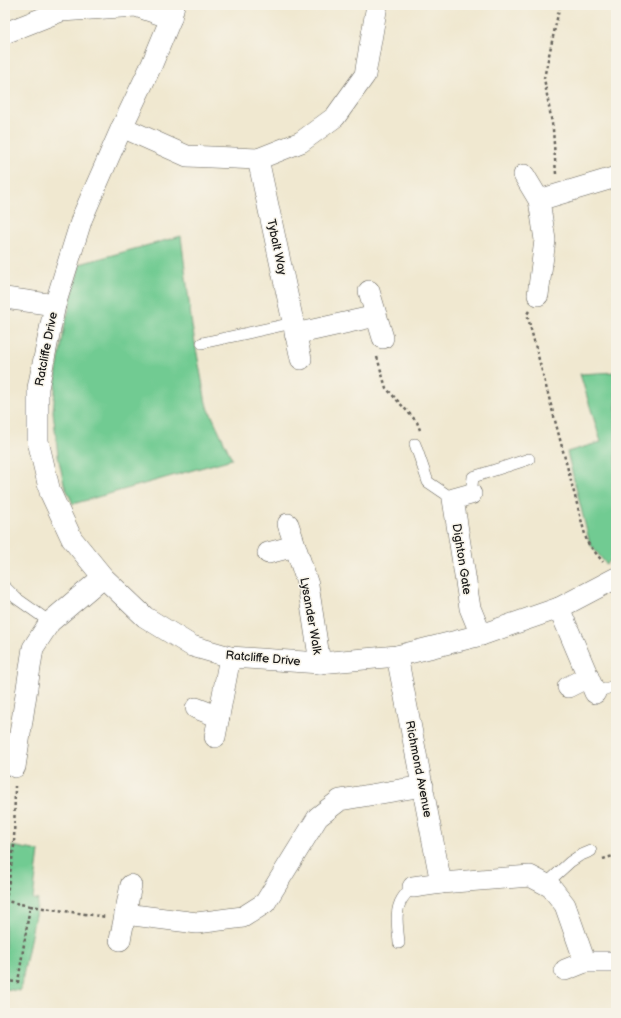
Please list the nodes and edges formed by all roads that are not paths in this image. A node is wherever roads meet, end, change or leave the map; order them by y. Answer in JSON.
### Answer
{"nodes":[{"id":1,"x":377,"y":5,"type":"edge"},
{"id":2,"x":173,"y":11,"type":"edge"},
{"id":3,"x":5,"y":33,"type":"edge"},
{"id":4,"x":122,"y":127,"type":"junction"},
{"id":5,"x":258,"y":159,"type":"junction"},
{"id":6,"x":524,"y":174,"type":"dead end"},
{"id":7,"x":616,"y":176,"type":"edge"},
{"id":8,"x":549,"y":197,"type":"junction"},
{"id":9,"x":369,"y":291,"type":"dead end"},
{"id":10,"x":538,"y":295,"type":"road end"},
{"id":11,"x":5,"y":298,"type":"edge"},
{"id":12,"x":55,"y":304,"type":"junction"},
{"id":13,"x":376,"y":316,"type":"junction"},
{"id":14,"x":294,"y":329,"type":"junction"},
{"id":15,"x":383,"y":338,"type":"road end"},
{"id":16,"x":202,"y":343,"type":"dead end"},
{"id":17,"x":301,"y":359,"type":"dead end"},
{"id":18,"x":415,"y":444,"type":"road end"},
{"id":19,"x":529,"y":459,"type":"dead end"},
{"id":20,"x":462,"y":496,"type":"junction"},
{"id":21,"x":288,"y":524,"type":"dead end"},
{"id":22,"x":295,"y":546,"type":"junction"},
{"id":23,"x":268,"y":553,"type":"dead end"},
{"id":24,"x":102,"y":577,"type":"junction"},
{"id":25,"x":616,"y":578,"type":"edge"},
{"id":26,"x":5,"y":587,"type":"edge"},
{"id":27,"x":559,"y":608,"type":"junction"},
{"id":28,"x":50,"y":622,"type":"junction"},
{"id":29,"x":481,"y":635,"type":"junction"},
{"id":30,"x":397,"y":656,"type":"junction"},
{"id":31,"x":230,"y":657,"type":"junction"},
{"id":32,"x":320,"y":663,"type":"junction"},
{"id":33,"x":591,"y":685,"type":"junction"},
{"id":34,"x":616,"y":685,"type":"edge"},
{"id":35,"x":568,"y":687,"type":"dead end"},
{"id":36,"x":196,"y":708,"type":"dead end"},
{"id":37,"x":15,"y":767,"type":"road end"},
{"id":38,"x":423,"y":786,"type":"junction"},
{"id":39,"x":591,"y":851,"type":"dead end"},
{"id":40,"x":441,"y":883,"type":"junction"},
{"id":41,"x":546,"y":884,"type":"junction"},
{"id":42,"x":131,"y":885,"type":"dead end"},
{"id":43,"x":413,"y":886,"type":"joint"},
{"id":44,"x":125,"y":917,"type":"junction"},
{"id":45,"x":120,"y":940,"type":"dead end"},
{"id":46,"x":400,"y":943,"type":"dead end"},
{"id":47,"x":585,"y":962,"type":"junction"},
{"id":48,"x":612,"y":962,"type":"dead end"},
{"id":49,"x":565,"y":970,"type":"dead end"}],
"edges":[{"from":1,"to":5,"type":"street"},
{"from":2,"to":3,"type":"street"},
{"from":2,"to":4,"type":"street","name":"Ratcliffe Drive"},
{"from":4,"to":5,"type":"street"},
{"from":4,"to":12,"type":"street","name":"Ratcliffe Drive"},
{"from":5,"to":14,"type":"street","name":"Tybalt Way"},
{"from":6,"to":8,"type":"street"},
{"from":7,"to":8,"type":"street"},
{"from":8,"to":10,"type":"street"},
{"from":9,"to":13,"type":"street"},
{"from":11,"to":12,"type":"street"},
{"from":12,"to":24,"type":"street","name":"Ratcliffe Drive"},
{"from":13,"to":14,"type":"street"},
{"from":13,"to":15,"type":"street"},
{"from":14,"to":16,"type":"lane"},
{"from":14,"to":17,"type":"street","name":"Tybalt Way"},
{"from":18,"to":20,"type":"lane"},
{"from":19,"to":20,"type":"lane"},
{"from":20,"to":29,"type":"street","name":"Dighton Gate"},
{"from":21,"to":22,"type":"street","name":"Lysander Walk"},
{"from":22,"to":23,"type":"street"},
{"from":22,"to":32,"type":"street","name":"Lysander Walk"},
{"from":24,"to":28,"type":"street"},
{"from":24,"to":31,"type":"street","name":"Ratcliffe Drive"},
{"from":25,"to":27,"type":"street","name":"Ratcliffe Drive"},
{"from":26,"to":28,"type":"lane"},
{"from":27,"to":29,"type":"street","name":"Ratcliffe Drive"},
{"from":27,"to":33,"type":"street"},
{"from":28,"to":37,"type":"street"},
{"from":29,"to":30,"type":"street","name":"Ratcliffe Drive"},
{"from":30,"to":32,"type":"street","name":"Ratcliffe Drive"},
{"from":30,"to":38,"type":"street","name":"Richmond Avenue"},
{"from":31,"to":32,"type":"street","name":"Ratcliffe Drive"},
{"from":31,"to":36,"type":"street"},
{"from":33,"to":34,"type":"lane"},
{"from":33,"to":35,"type":"street"},
{"from":38,"to":40,"type":"street","name":"Richmond Avenue"},
{"from":38,"to":44,"type":"street"},
{"from":39,"to":41,"type":"lane"},
{"from":40,"to":41,"type":"street"},
{"from":40,"to":43,"type":"street"},
{"from":41,"to":47,"type":"street"},
{"from":42,"to":44,"type":"street"},
{"from":43,"to":46,"type":"lane"},
{"from":44,"to":45,"type":"street"},
{"from":47,"to":48,"type":"street"},
{"from":47,"to":49,"type":"street"}]}
